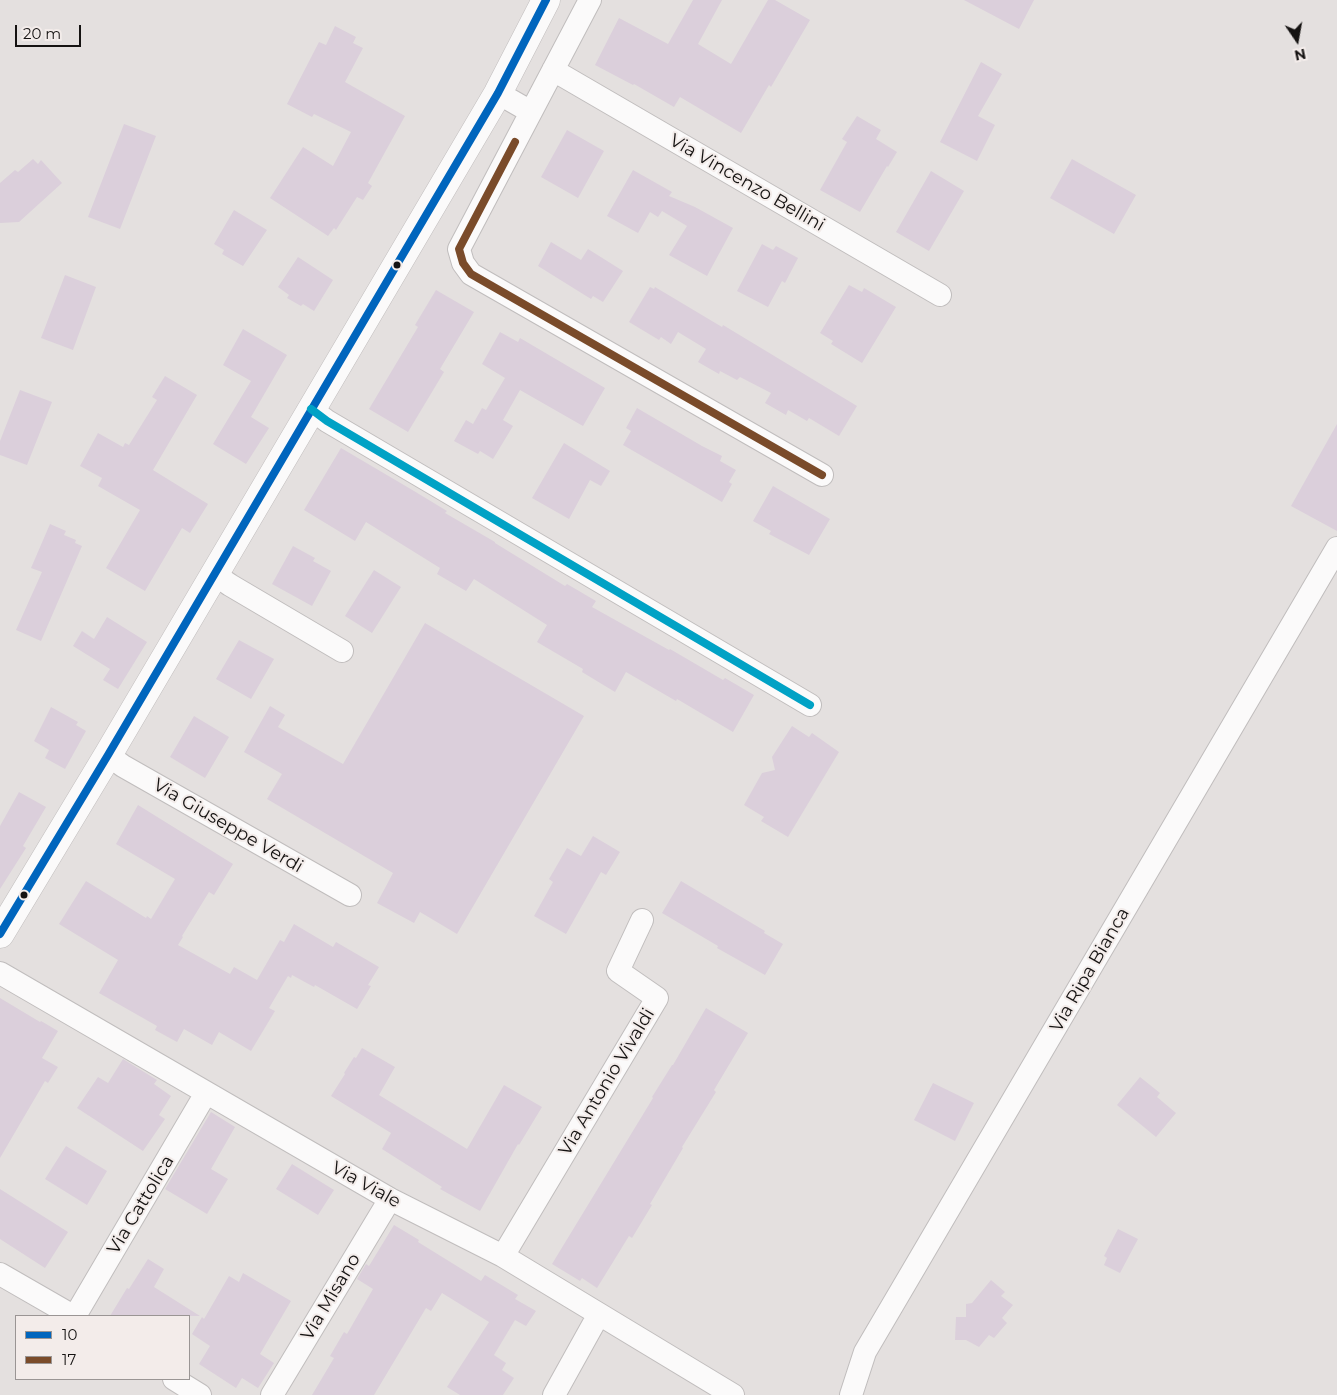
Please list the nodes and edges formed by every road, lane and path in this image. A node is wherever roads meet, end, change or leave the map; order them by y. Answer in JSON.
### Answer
{"nodes":[{"id":1,"x":546,"y":0,"type":"edge"},
{"id":2,"x":590,"y":0,"type":"edge"},
{"id":3,"x":554,"y":70,"type":"junction"},
{"id":4,"x":498,"y":93,"type":"junction"},
{"id":5,"x":531,"y":112,"type":"junction"},
{"id":6,"x":940,"y":295,"type":"dead end"},
{"id":7,"x":311,"y":410,"type":"junction"},
{"id":8,"x":822,"y":475,"type":"dead end"},
{"id":9,"x":1337,"y":548,"type":"edge"},
{"id":10,"x":214,"y":574,"type":"junction"},
{"id":11,"x":342,"y":651,"type":"dead end"},
{"id":12,"x":810,"y":705,"type":"dead end"},
{"id":13,"x":108,"y":755,"type":"junction"},
{"id":14,"x":350,"y":895,"type":"dead end"},
{"id":15,"x":642,"y":920,"type":"dead end"},
{"id":16,"x":0,"y":934,"type":"edge"},
{"id":17,"x":0,"y":973,"type":"edge"},
{"id":18,"x":206,"y":1093,"type":"junction"},
{"id":19,"x":390,"y":1199,"type":"junction"},
{"id":20,"x":503,"y":1256,"type":"junction"},
{"id":21,"x":0,"y":1274,"type":"edge"},
{"id":22,"x":599,"y":1314,"type":"junction"},
{"id":23,"x":72,"y":1315,"type":"edge"},
{"id":24,"x":75,"y":1315,"type":"edge"},
{"id":25,"x":176,"y":1380,"type":"edge"},
{"id":26,"x":200,"y":1395,"type":"edge"},
{"id":27,"x":272,"y":1395,"type":"edge"},
{"id":28,"x":554,"y":1395,"type":"edge"},
{"id":29,"x":734,"y":1395,"type":"edge"},
{"id":30,"x":851,"y":1395,"type":"edge"}],
"edges":[{"from":1,"to":4,"type":"main road"},
{"from":2,"to":3,"type":"street"},
{"from":3,"to":5,"type":"street"},
{"from":3,"to":6,"type":"street","name":"Via Vincenzo Bellini"},
{"from":4,"to":5,"type":"street"},
{"from":4,"to":7,"type":"main road"},
{"from":5,"to":8,"type":"street"},
{"from":7,"to":10,"type":"main road"},
{"from":7,"to":12,"type":"street"},
{"from":9,"to":30,"type":"street","name":"Via Ripa Bianca"},
{"from":10,"to":11,"type":"street"},
{"from":10,"to":13,"type":"main road"},
{"from":13,"to":14,"type":"street","name":"Via Giuseppe Verdi"},
{"from":13,"to":16,"type":"main road"},
{"from":15,"to":20,"type":"street","name":"Via Antonio Vivaldi"},
{"from":17,"to":18,"type":"street","name":"Via Viale"},
{"from":18,"to":19,"type":"street","name":"Via Viale"},
{"from":18,"to":24,"type":"street","name":"Via Cattolica"},
{"from":19,"to":20,"type":"street","name":"Via Viale"},
{"from":19,"to":27,"type":"street","name":"Via Misano"},
{"from":20,"to":22,"type":"street","name":"Via Viale"},
{"from":21,"to":23,"type":"street"},
{"from":22,"to":28,"type":"street"},
{"from":22,"to":29,"type":"street","name":"Via Viale"},
{"from":25,"to":26,"type":"street"}]}
